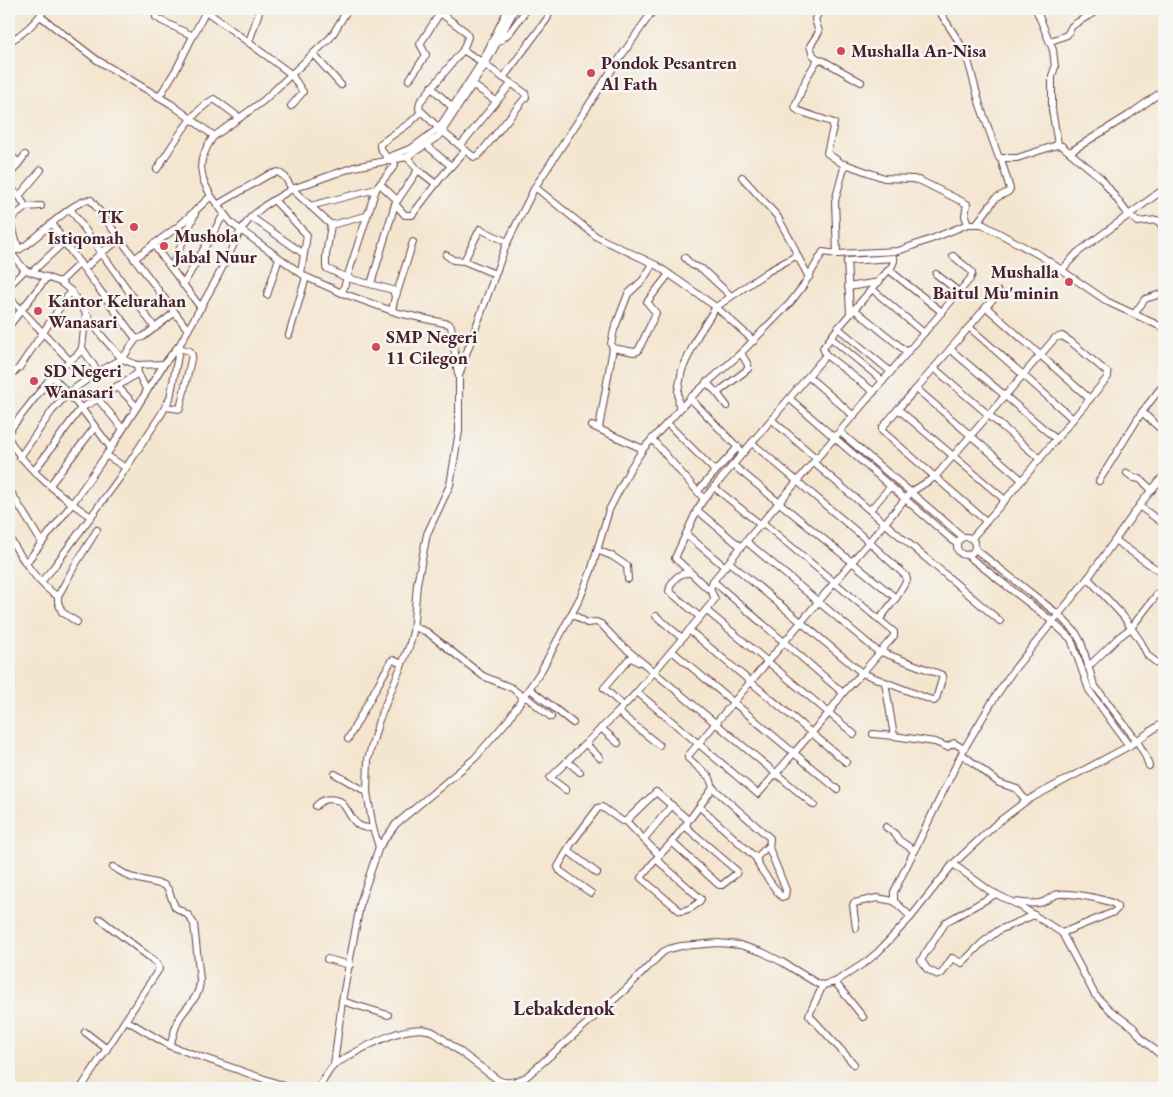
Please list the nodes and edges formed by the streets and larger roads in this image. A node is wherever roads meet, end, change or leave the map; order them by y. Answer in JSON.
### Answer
{"nodes":[{"id":1,"x":45,"y":9,"type":"edge"},
{"id":2,"x":260,"y":9,"type":"edge"},
{"id":3,"x":348,"y":9,"type":"edge"},
{"id":4,"x":511,"y":9,"type":"edge"},
{"id":5,"x":527,"y":9,"type":"edge"},
{"id":6,"x":545,"y":9,"type":"edge"},
{"id":7,"x":654,"y":9,"type":"edge"},
{"id":8,"x":821,"y":9,"type":"edge"},
{"id":9,"x":1036,"y":9,"type":"edge"},
{"id":10,"x":1100,"y":9,"type":"edge"},
{"id":11,"x":206,"y":10,"type":"edge"},
{"id":12,"x":941,"y":10,"type":"edge"},
{"id":13,"x":437,"y":11,"type":"edge"},
{"id":14,"x":40,"y":16,"type":"junction"},
{"id":15,"x":156,"y":16,"type":"dead end"},
{"id":16,"x":193,"y":36,"type":"junction"},
{"id":17,"x":499,"y":41,"type":"junction"},
{"id":18,"x":1051,"y":41,"type":"junction"},
{"id":19,"x":9,"y":42,"type":"edge"},
{"id":20,"x":249,"y":42,"type":"junction"},
{"id":21,"x":463,"y":50,"type":"junction"},
{"id":22,"x":313,"y":54,"type":"junction"},
{"id":23,"x":818,"y":59,"type":"junction"},
{"id":24,"x":484,"y":63,"type":"junction"},
{"id":25,"x":291,"y":74,"type":"junction"},
{"id":26,"x":503,"y":78,"type":"junction"},
{"id":27,"x":409,"y":80,"type":"dead end"},
{"id":28,"x":861,"y":82,"type":"dead end"},
{"id":29,"x":510,"y":84,"type":"junction"},
{"id":30,"x":341,"y":85,"type":"dead end"},
{"id":31,"x":473,"y":85,"type":"junction"},
{"id":32,"x":431,"y":87,"type":"junction"},
{"id":33,"x":467,"y":90,"type":"junction"},
{"id":34,"x":1164,"y":90,"type":"edge"},
{"id":35,"x":159,"y":97,"type":"junction"},
{"id":36,"x":496,"y":101,"type":"junction"},
{"id":37,"x":291,"y":106,"type":"dead end"},
{"id":38,"x":453,"y":108,"type":"junction"},
{"id":39,"x":421,"y":112,"type":"junction"},
{"id":40,"x":192,"y":118,"type":"junction"},
{"id":41,"x":240,"y":118,"type":"junction"},
{"id":42,"x":441,"y":130,"type":"junction"},
{"id":43,"x":214,"y":136,"type":"junction"},
{"id":44,"x":1058,"y":144,"type":"junction"},
{"id":45,"x":426,"y":145,"type":"junction"},
{"id":46,"x":463,"y":148,"type":"junction"},
{"id":47,"x":1070,"y":152,"type":"junction"},
{"id":48,"x":9,"y":154,"type":"edge"},
{"id":49,"x":25,"y":155,"type":"dead end"},
{"id":50,"x":407,"y":157,"type":"junction"},
{"id":51,"x":390,"y":159,"type":"junction"},
{"id":52,"x":1001,"y":159,"type":"junction"},
{"id":53,"x":19,"y":163,"type":"junction"},
{"id":54,"x":844,"y":165,"type":"junction"},
{"id":55,"x":450,"y":166,"type":"junction"},
{"id":56,"x":157,"y":169,"type":"dead end"},
{"id":57,"x":41,"y":170,"type":"dead end"},
{"id":58,"x":418,"y":170,"type":"junction"},
{"id":59,"x":9,"y":176,"type":"edge"},
{"id":60,"x":742,"y":177,"type":"dead end"},
{"id":61,"x":436,"y":184,"type":"junction"},
{"id":62,"x":9,"y":186,"type":"edge"},
{"id":63,"x":378,"y":187,"type":"junction"},
{"id":64,"x":535,"y":187,"type":"junction"},
{"id":65,"x":292,"y":189,"type":"junction"},
{"id":66,"x":1164,"y":189,"type":"edge"},
{"id":67,"x":19,"y":196,"type":"junction"},
{"id":68,"x":211,"y":196,"type":"junction"},
{"id":69,"x":274,"y":200,"type":"junction"},
{"id":70,"x":396,"y":202,"type":"junction"},
{"id":71,"x":217,"y":205,"type":"junction"},
{"id":72,"x":26,"y":206,"type":"junction"},
{"id":73,"x":41,"y":206,"type":"dead end"},
{"id":74,"x":310,"y":206,"type":"junction"},
{"id":75,"x":71,"y":210,"type":"junction"},
{"id":76,"x":197,"y":210,"type":"junction"},
{"id":77,"x":224,"y":214,"type":"junction"},
{"id":78,"x":1128,"y":214,"type":"junction"},
{"id":79,"x":366,"y":216,"type":"junction"},
{"id":80,"x":251,"y":217,"type":"junction"},
{"id":81,"x":9,"y":222,"type":"edge"},
{"id":82,"x":52,"y":223,"type":"junction"},
{"id":83,"x":977,"y":223,"type":"junction"},
{"id":84,"x":968,"y":224,"type":"junction"},
{"id":85,"x":332,"y":225,"type":"junction"},
{"id":86,"x":1164,"y":228,"type":"edge"},
{"id":87,"x":240,"y":230,"type":"junction"},
{"id":88,"x":120,"y":240,"type":"junction"},
{"id":89,"x":64,"y":242,"type":"junction"},
{"id":90,"x":413,"y":242,"type":"dead end"},
{"id":91,"x":507,"y":242,"type":"junction"},
{"id":92,"x":9,"y":243,"type":"edge"},
{"id":93,"x":153,"y":244,"type":"junction"},
{"id":94,"x":13,"y":251,"type":"edge"},
{"id":95,"x":102,"y":252,"type":"junction"},
{"id":96,"x":304,"y":254,"type":"junction"},
{"id":97,"x":837,"y":254,"type":"junction"},
{"id":98,"x":446,"y":255,"type":"dead end"},
{"id":99,"x":953,"y":256,"type":"dead end"},
{"id":100,"x":798,"y":257,"type":"junction"},
{"id":101,"x":279,"y":258,"type":"junction"},
{"id":102,"x":685,"y":258,"type":"dead end"},
{"id":103,"x":134,"y":259,"type":"junction"},
{"id":104,"x":464,"y":261,"type":"junction"},
{"id":105,"x":80,"y":263,"type":"junction"},
{"id":106,"x":653,"y":264,"type":"junction"},
{"id":107,"x":171,"y":268,"type":"junction"},
{"id":108,"x":84,"y":269,"type":"junction"},
{"id":109,"x":889,"y":270,"type":"junction"},
{"id":110,"x":1062,"y":270,"type":"junction"},
{"id":111,"x":28,"y":271,"type":"junction"},
{"id":112,"x":495,"y":274,"type":"junction"},
{"id":113,"x":669,"y":274,"type":"junction"},
{"id":114,"x":936,"y":274,"type":"dead end"},
{"id":115,"x":304,"y":275,"type":"junction"},
{"id":116,"x":47,"y":277,"type":"junction"},
{"id":117,"x":809,"y":277,"type":"junction"},
{"id":118,"x":347,"y":278,"type":"junction"},
{"id":119,"x":60,"y":282,"type":"junction"},
{"id":120,"x":879,"y":282,"type":"junction"},
{"id":121,"x":9,"y":284,"type":"edge"},
{"id":122,"x":371,"y":284,"type":"junction"},
{"id":123,"x":183,"y":286,"type":"junction"},
{"id":124,"x":848,"y":287,"type":"junction"},
{"id":125,"x":872,"y":289,"type":"junction"},
{"id":126,"x":71,"y":291,"type":"junction"},
{"id":127,"x":959,"y":292,"type":"junction"},
{"id":128,"x":999,"y":292,"type":"dead end"},
{"id":129,"x":342,"y":293,"type":"junction"},
{"id":130,"x":1164,"y":293,"type":"edge"},
{"id":131,"x":267,"y":295,"type":"dead end"},
{"id":132,"x":731,"y":296,"type":"junction"},
{"id":133,"x":9,"y":297,"type":"edge"},
{"id":134,"x":395,"y":297,"type":"junction"},
{"id":135,"x":716,"y":307,"type":"junction"},
{"id":136,"x":986,"y":307,"type":"junction"},
{"id":137,"x":201,"y":308,"type":"junction"},
{"id":138,"x":392,"y":310,"type":"junction"},
{"id":139,"x":21,"y":311,"type":"junction"},
{"id":140,"x":86,"y":311,"type":"junction"},
{"id":141,"x":852,"y":311,"type":"junction"},
{"id":142,"x":942,"y":312,"type":"junction"},
{"id":143,"x":174,"y":313,"type":"junction"},
{"id":144,"x":1135,"y":313,"type":"junction"},
{"id":145,"x":9,"y":326,"type":"edge"},
{"id":146,"x":969,"y":327,"type":"junction"},
{"id":147,"x":155,"y":328,"type":"junction"},
{"id":148,"x":838,"y":328,"type":"junction"},
{"id":149,"x":1164,"y":328,"type":"edge"},
{"id":150,"x":188,"y":330,"type":"junction"},
{"id":151,"x":42,"y":333,"type":"junction"},
{"id":152,"x":924,"y":333,"type":"junction"},
{"id":153,"x":289,"y":335,"type":"dead end"},
{"id":154,"x":831,"y":338,"type":"junction"},
{"id":155,"x":136,"y":339,"type":"junction"},
{"id":156,"x":754,"y":340,"type":"junction"},
{"id":157,"x":180,"y":346,"type":"junction"},
{"id":158,"x":82,"y":348,"type":"junction"},
{"id":159,"x":613,"y":348,"type":"junction"},
{"id":160,"x":950,"y":349,"type":"junction"},
{"id":161,"x":907,"y":352,"type":"junction"},
{"id":162,"x":741,"y":353,"type":"junction"},
{"id":163,"x":1041,"y":354,"type":"junction"},
{"id":164,"x":826,"y":355,"type":"junction"},
{"id":165,"x":122,"y":359,"type":"junction"},
{"id":166,"x":70,"y":361,"type":"junction"},
{"id":167,"x":164,"y":364,"type":"junction"},
{"id":168,"x":934,"y":368,"type":"junction"},
{"id":169,"x":137,"y":369,"type":"junction"},
{"id":170,"x":98,"y":372,"type":"junction"},
{"id":171,"x":891,"y":372,"type":"junction"},
{"id":172,"x":1022,"y":375,"type":"junction"},
{"id":173,"x":9,"y":376,"type":"edge"},
{"id":174,"x":52,"y":376,"type":"junction"},
{"id":175,"x":458,"y":376,"type":"junction"},
{"id":176,"x":809,"y":377,"type":"junction"},
{"id":177,"x":706,"y":382,"type":"junction"},
{"id":178,"x":883,"y":382,"type":"junction"},
{"id":179,"x":1164,"y":384,"type":"edge"},
{"id":180,"x":117,"y":386,"type":"junction"},
{"id":181,"x":916,"y":389,"type":"junction"},
{"id":182,"x":147,"y":391,"type":"junction"},
{"id":183,"x":874,"y":392,"type":"junction"},
{"id":184,"x":717,"y":393,"type":"junction"},
{"id":185,"x":68,"y":394,"type":"junction"},
{"id":186,"x":1005,"y":395,"type":"junction"},
{"id":187,"x":690,"y":398,"type":"junction"},
{"id":188,"x":98,"y":399,"type":"junction"},
{"id":189,"x":790,"y":399,"type":"junction"},
{"id":190,"x":1090,"y":399,"type":"junction"},
{"id":191,"x":726,"y":406,"type":"dead end"},
{"id":192,"x":137,"y":407,"type":"junction"},
{"id":193,"x":166,"y":407,"type":"junction"},
{"id":194,"x":81,"y":408,"type":"junction"},
{"id":195,"x":679,"y":409,"type":"junction"},
{"id":196,"x":898,"y":409,"type":"junction"},
{"id":197,"x":1142,"y":412,"type":"junction"},
{"id":198,"x":988,"y":415,"type":"junction"},
{"id":199,"x":854,"y":416,"type":"junction"},
{"id":200,"x":1073,"y":418,"type":"junction"},
{"id":201,"x":772,"y":420,"type":"junction"},
{"id":202,"x":667,"y":423,"type":"junction"},
{"id":203,"x":95,"y":427,"type":"junction"},
{"id":204,"x":122,"y":428,"type":"junction"},
{"id":205,"x":9,"y":431,"type":"edge"},
{"id":206,"x":840,"y":432,"type":"junction"},
{"id":207,"x":1164,"y":432,"type":"edge"},
{"id":208,"x":971,"y":436,"type":"junction"},
{"id":209,"x":652,"y":439,"type":"junction"},
{"id":210,"x":835,"y":439,"type":"junction"},
{"id":211,"x":1056,"y":439,"type":"junction"},
{"id":212,"x":9,"y":440,"type":"edge"},
{"id":213,"x":752,"y":443,"type":"junction"},
{"id":214,"x":738,"y":447,"type":"junction"},
{"id":215,"x":111,"y":448,"type":"junction"},
{"id":216,"x":643,"y":449,"type":"junction"},
{"id":217,"x":743,"y":453,"type":"junction"},
{"id":218,"x":106,"y":455,"type":"junction"},
{"id":219,"x":954,"y":456,"type":"junction"},
{"id":220,"x":20,"y":457,"type":"junction"},
{"id":221,"x":1040,"y":459,"type":"junction"},
{"id":222,"x":815,"y":461,"type":"junction"},
{"id":223,"x":733,"y":465,"type":"junction"},
{"id":224,"x":126,"y":468,"type":"junction"},
{"id":225,"x":34,"y":471,"type":"junction"},
{"id":226,"x":714,"y":473,"type":"junction"},
{"id":227,"x":1127,"y":473,"type":"dead end"},
{"id":228,"x":935,"y":477,"type":"junction"},
{"id":229,"x":1163,"y":478,"type":"edge"},
{"id":230,"x":1022,"y":480,"type":"junction"},
{"id":231,"x":1099,"y":481,"type":"dead end"},
{"id":232,"x":798,"y":482,"type":"junction"},
{"id":233,"x":50,"y":485,"type":"junction"},
{"id":234,"x":714,"y":487,"type":"junction"},
{"id":235,"x":890,"y":487,"type":"junction"},
{"id":236,"x":9,"y":489,"type":"edge"},
{"id":237,"x":1152,"y":490,"type":"junction"},
{"id":238,"x":698,"y":491,"type":"junction"},
{"id":239,"x":910,"y":492,"type":"junction"},
{"id":240,"x":704,"y":499,"type":"junction"},
{"id":241,"x":905,"y":499,"type":"junction"},
{"id":242,"x":1005,"y":500,"type":"junction"},
{"id":243,"x":780,"y":502,"type":"junction"},
{"id":244,"x":72,"y":504,"type":"junction"},
{"id":245,"x":1139,"y":506,"type":"junction"},
{"id":246,"x":697,"y":510,"type":"junction"},
{"id":247,"x":870,"y":510,"type":"junction"},
{"id":248,"x":91,"y":517,"type":"junction"},
{"id":249,"x":986,"y":521,"type":"junction"},
{"id":250,"x":886,"y":523,"type":"junction"},
{"id":251,"x":762,"y":524,"type":"junction"},
{"id":252,"x":1164,"y":524,"type":"edge"},
{"id":253,"x":97,"y":530,"type":"dead end"},
{"id":254,"x":686,"y":534,"type":"junction"},
{"id":255,"x":9,"y":537,"type":"edge"},
{"id":256,"x":962,"y":537,"type":"junction"},
{"id":257,"x":972,"y":538,"type":"junction"},
{"id":258,"x":1115,"y":540,"type":"junction"},
{"id":259,"x":747,"y":542,"type":"junction"},
{"id":260,"x":869,"y":542,"type":"junction"},
{"id":261,"x":42,"y":543,"type":"junction"},
{"id":262,"x":957,"y":544,"type":"junction"},
{"id":263,"x":741,"y":547,"type":"junction"},
{"id":264,"x":975,"y":549,"type":"junction"},
{"id":265,"x":597,"y":550,"type":"junction"},
{"id":266,"x":967,"y":555,"type":"junction"},
{"id":267,"x":852,"y":562,"type":"junction"},
{"id":268,"x":26,"y":563,"type":"junction"},
{"id":269,"x":727,"y":565,"type":"junction"},
{"id":270,"x":1164,"y":565,"type":"edge"},
{"id":271,"x":689,"y":573,"type":"junction"},
{"id":272,"x":1088,"y":578,"type":"junction"},
{"id":273,"x":628,"y":579,"type":"dead end"},
{"id":274,"x":713,"y":581,"type":"junction"},
{"id":275,"x":41,"y":582,"type":"junction"},
{"id":276,"x":835,"y":582,"type":"junction"},
{"id":277,"x":710,"y":589,"type":"junction"},
{"id":278,"x":1158,"y":593,"type":"dead end"},
{"id":279,"x":58,"y":596,"type":"junction"},
{"id":280,"x":896,"y":598,"type":"junction"},
{"id":281,"x":818,"y":602,"type":"junction"},
{"id":282,"x":706,"y":610,"type":"junction"},
{"id":283,"x":572,"y":614,"type":"junction"},
{"id":284,"x":1058,"y":615,"type":"junction"},
{"id":285,"x":656,"y":616,"type":"dead end"},
{"id":286,"x":700,"y":617,"type":"junction"},
{"id":287,"x":879,"y":620,"type":"junction"},
{"id":288,"x":77,"y":622,"type":"dead end"},
{"id":289,"x":802,"y":622,"type":"junction"},
{"id":290,"x":1000,"y":622,"type":"dead end"},
{"id":291,"x":1053,"y":622,"type":"junction"},
{"id":292,"x":414,"y":627,"type":"junction"},
{"id":293,"x":1131,"y":628,"type":"junction"},
{"id":294,"x":689,"y":630,"type":"junction"},
{"id":295,"x":682,"y":638,"type":"junction"},
{"id":296,"x":784,"y":642,"type":"junction"},
{"id":297,"x":672,"y":651,"type":"junction"},
{"id":298,"x":881,"y":653,"type":"junction"},
{"id":299,"x":766,"y":662,"type":"junction"},
{"id":300,"x":402,"y":664,"type":"junction"},
{"id":301,"x":1088,"y":667,"type":"junction"},
{"id":302,"x":1164,"y":668,"type":"edge"},
{"id":303,"x":653,"y":673,"type":"junction"},
{"id":304,"x":862,"y":673,"type":"junction"},
{"id":305,"x":750,"y":681,"type":"junction"},
{"id":306,"x":885,"y":682,"type":"junction"},
{"id":307,"x":530,"y":689,"type":"junction"},
{"id":308,"x":637,"y":692,"type":"junction"},
{"id":309,"x":843,"y":693,"type":"junction"},
{"id":310,"x":525,"y":697,"type":"junction"},
{"id":311,"x":733,"y":702,"type":"junction"},
{"id":312,"x":620,"y":709,"type":"junction"},
{"id":313,"x":828,"y":714,"type":"junction"},
{"id":314,"x":551,"y":717,"type":"dead end"},
{"id":315,"x":716,"y":722,"type":"junction"},
{"id":316,"x":1164,"y":722,"type":"edge"},
{"id":317,"x":573,"y":723,"type":"dead end"},
{"id":318,"x":601,"y":728,"type":"junction"},
{"id":319,"x":810,"y":734,"type":"junction"},
{"id":320,"x":854,"y":734,"type":"dead end"},
{"id":321,"x":873,"y":734,"type":"dead end"},
{"id":322,"x":894,"y":736,"type":"junction"},
{"id":323,"x":348,"y":739,"type":"dead end"},
{"id":324,"x":1137,"y":741,"type":"junction"},
{"id":325,"x":698,"y":742,"type":"junction"},
{"id":326,"x":618,"y":743,"type":"dead end"},
{"id":327,"x":586,"y":744,"type":"junction"},
{"id":328,"x":659,"y":745,"type":"dead end"},
{"id":329,"x":1129,"y":746,"type":"junction"},
{"id":330,"x":963,"y":752,"type":"junction"},
{"id":331,"x":794,"y":753,"type":"junction"},
{"id":332,"x":600,"y":758,"type":"dead end"},
{"id":333,"x":567,"y":761,"type":"junction"},
{"id":334,"x":846,"y":762,"type":"dead end"},
{"id":335,"x":1149,"y":766,"type":"dead end"},
{"id":336,"x":580,"y":772,"type":"dead end"},
{"id":337,"x":777,"y":773,"type":"junction"},
{"id":338,"x":335,"y":774,"type":"dead end"},
{"id":339,"x":713,"y":788,"type":"junction"},
{"id":340,"x":837,"y":789,"type":"dead end"},
{"id":341,"x":566,"y":790,"type":"dead end"},
{"id":342,"x":367,"y":792,"type":"junction"},
{"id":343,"x":1026,"y":802,"type":"junction"},
{"id":344,"x":672,"y":805,"type":"junction"},
{"id":345,"x":814,"y":805,"type":"dead end"},
{"id":346,"x":316,"y":806,"type":"dead end"},
{"id":347,"x":700,"y":807,"type":"junction"},
{"id":348,"x":626,"y":821,"type":"junction"},
{"id":349,"x":687,"y":822,"type":"junction"},
{"id":350,"x":886,"y":827,"type":"dead end"},
{"id":351,"x":373,"y":828,"type":"junction"},
{"id":352,"x":644,"y":839,"type":"junction"},
{"id":353,"x":672,"y":842,"type":"junction"},
{"id":354,"x":769,"y":845,"type":"junction"},
{"id":355,"x":379,"y":847,"type":"junction"},
{"id":356,"x":567,"y":850,"type":"junction"},
{"id":357,"x":914,"y":851,"type":"junction"},
{"id":358,"x":658,"y":857,"type":"junction"},
{"id":359,"x":756,"y":858,"type":"junction"},
{"id":360,"x":952,"y":864,"type":"junction"},
{"id":361,"x":113,"y":867,"type":"dead end"},
{"id":362,"x":597,"y":873,"type":"dead end"},
{"id":363,"x":591,"y":893,"type":"dead end"},
{"id":364,"x":996,"y":894,"type":"junction"},
{"id":365,"x":894,"y":901,"type":"junction"},
{"id":366,"x":1013,"y":902,"type":"junction"},
{"id":367,"x":1034,"y":915,"type":"junction"},
{"id":368,"x":911,"y":917,"type":"junction"},
{"id":369,"x":100,"y":918,"type":"dead end"},
{"id":370,"x":856,"y":928,"type":"dead end"},
{"id":371,"x":1062,"y":932,"type":"junction"},
{"id":372,"x":327,"y":959,"type":"dead end"},
{"id":373,"x":350,"y":965,"type":"junction"},
{"id":374,"x":835,"y":982,"type":"junction"},
{"id":375,"x":822,"y":985,"type":"junction"},
{"id":376,"x":342,"y":1002,"type":"junction"},
{"id":377,"x":388,"y":1015,"type":"dead end"},
{"id":378,"x":863,"y":1017,"type":"dead end"},
{"id":379,"x":126,"y":1020,"type":"junction"},
{"id":380,"x":85,"y":1032,"type":"dead end"},
{"id":381,"x":170,"y":1046,"type":"junction"},
{"id":382,"x":107,"y":1049,"type":"junction"},
{"id":383,"x":1164,"y":1058,"type":"edge"},
{"id":384,"x":854,"y":1064,"type":"dead end"},
{"id":385,"x":334,"y":1065,"type":"junction"},
{"id":386,"x":517,"y":1081,"type":"junction"},
{"id":387,"x":81,"y":1088,"type":"edge"},
{"id":388,"x":290,"y":1088,"type":"edge"},
{"id":389,"x":319,"y":1088,"type":"edge"},
{"id":390,"x":522,"y":1088,"type":"edge"}],
"edges":[{"from":1,"to":14,"type":"street"},
{"from":2,"to":20,"type":"street"},
{"from":3,"to":22,"type":"street"},
{"from":4,"to":17,"type":"street"},
{"from":4,"to":24,"type":"street"},
{"from":5,"to":17,"type":"street"},
{"from":6,"to":26,"type":"street"},
{"from":7,"to":64,"type":"street"},
{"from":8,"to":23,"type":"street"},
{"from":9,"to":18,"type":"street"},
{"from":10,"to":18,"type":"street"},
{"from":11,"to":16,"type":"street"},
{"from":11,"to":20,"type":"street"},
{"from":12,"to":52,"type":"street"},
{"from":13,"to":21,"type":"street"},
{"from":13,"to":27,"type":"street"},
{"from":14,"to":19,"type":"street"},
{"from":14,"to":35,"type":"street"},
{"from":15,"to":16,"type":"street"},
{"from":16,"to":35,"type":"street"},
{"from":17,"to":24,"type":"street"},
{"from":18,"to":44,"type":"street"},
{"from":20,"to":25,"type":"street"},
{"from":21,"to":24,"type":"street"},
{"from":21,"to":32,"type":"street"},
{"from":22,"to":25,"type":"street"},
{"from":22,"to":30,"type":"street"},
{"from":23,"to":28,"type":"street"},
{"from":23,"to":54,"type":"street"},
{"from":24,"to":26,"type":"street"},
{"from":24,"to":31,"type":"street"},
{"from":24,"to":33,"type":"street"},
{"from":25,"to":37,"type":"street"},
{"from":25,"to":41,"type":"street"},
{"from":26,"to":29,"type":"street"},
{"from":29,"to":36,"type":"street"},
{"from":29,"to":46,"type":"street"},
{"from":31,"to":33,"type":"street"},
{"from":31,"to":36,"type":"street"},
{"from":32,"to":38,"type":"street"},
{"from":32,"to":39,"type":"street"},
{"from":33,"to":38,"type":"street"},
{"from":33,"to":42,"type":"street"},
{"from":34,"to":47,"type":"street"},
{"from":35,"to":40,"type":"street"},
{"from":36,"to":46,"type":"street"},
{"from":38,"to":42,"type":"street"},
{"from":39,"to":42,"type":"street"},
{"from":39,"to":51,"type":"street"},
{"from":40,"to":41,"type":"street"},
{"from":40,"to":43,"type":"street"},
{"from":40,"to":56,"type":"street"},
{"from":41,"to":43,"type":"street"},
{"from":42,"to":45,"type":"street"},
{"from":42,"to":46,"type":"street"},
{"from":42,"to":51,"type":"street"},
{"from":43,"to":68,"type":"street"},
{"from":44,"to":47,"type":"street"},
{"from":44,"to":52,"type":"street"},
{"from":45,"to":50,"type":"street"},
{"from":45,"to":55,"type":"street"},
{"from":46,"to":55,"type":"street"},
{"from":47,"to":78,"type":"street"},
{"from":48,"to":53,"type":"street"},
{"from":49,"to":53,"type":"street"},
{"from":50,"to":51,"type":"street"},
{"from":50,"to":58,"type":"street"},
{"from":51,"to":63,"type":"street"},
{"from":51,"to":65,"type":"street"},
{"from":52,"to":83,"type":"street"},
{"from":53,"to":59,"type":"street"},
{"from":54,"to":84,"type":"street"},
{"from":54,"to":97,"type":"street"},
{"from":55,"to":61,"type":"street"},
{"from":57,"to":67,"type":"street"},
{"from":58,"to":61,"type":"street"},
{"from":58,"to":70,"type":"street"},
{"from":60,"to":100,"type":"street"},
{"from":61,"to":70,"type":"street"},
{"from":62,"to":67,"type":"street"},
{"from":63,"to":70,"type":"street"},
{"from":63,"to":74,"type":"street"},
{"from":63,"to":79,"type":"street"},
{"from":64,"to":91,"type":"street"},
{"from":64,"to":106,"type":"street"},
{"from":65,"to":69,"type":"street"},
{"from":65,"to":71,"type":"street"},
{"from":65,"to":74,"type":"street"},
{"from":66,"to":78,"type":"street"},
{"from":67,"to":72,"type":"street"},
{"from":68,"to":71,"type":"street"},
{"from":68,"to":76,"type":"street"},
{"from":69,"to":80,"type":"street"},
{"from":69,"to":96,"type":"street"},
{"from":70,"to":122,"type":"street"},
{"from":71,"to":77,"type":"street"},
{"from":72,"to":73,"type":"street"},
{"from":72,"to":81,"type":"street"},
{"from":74,"to":85,"type":"street"},
{"from":75,"to":82,"type":"street"},
{"from":75,"to":88,"type":"street"},
{"from":75,"to":95,"type":"street"},
{"from":76,"to":93,"type":"street"},
{"from":76,"to":107,"type":"street"},
{"from":77,"to":87,"type":"street"},
{"from":77,"to":123,"type":"street"},
{"from":78,"to":86,"type":"street"},
{"from":78,"to":110,"type":"street"},
{"from":79,"to":85,"type":"street"},
{"from":79,"to":118,"type":"street"},
{"from":80,"to":87,"type":"street"},
{"from":80,"to":96,"type":"street"},
{"from":81,"to":94,"type":"street"},
{"from":82,"to":89,"type":"street"},
{"from":82,"to":94,"type":"street"},
{"from":83,"to":84,"type":"street"},
{"from":83,"to":110,"type":"street"},
{"from":84,"to":97,"type":"street"},
{"from":85,"to":118,"type":"street"},
{"from":87,"to":101,"type":"street"},
{"from":87,"to":137,"type":"street"},
{"from":88,"to":95,"type":"street"},
{"from":88,"to":103,"type":"street"},
{"from":89,"to":105,"type":"street"},
{"from":89,"to":111,"type":"street"},
{"from":90,"to":134,"type":"street"},
{"from":91,"to":104,"type":"street"},
{"from":91,"to":112,"type":"street"},
{"from":92,"to":94,"type":"street"},
{"from":93,"to":103,"type":"street"},
{"from":93,"to":107,"type":"street"},
{"from":94,"to":111,"type":"street"},
{"from":95,"to":108,"type":"street"},
{"from":95,"to":147,"type":"street"},
{"from":96,"to":115,"type":"street"},
{"from":97,"to":117,"type":"street"},
{"from":98,"to":104,"type":"street"},
{"from":99,"to":127,"type":"street"},
{"from":100,"to":117,"type":"street"},
{"from":100,"to":132,"type":"street"},
{"from":101,"to":115,"type":"street"},
{"from":101,"to":131,"type":"street"},
{"from":102,"to":132,"type":"street"},
{"from":103,"to":143,"type":"street"},
{"from":104,"to":112,"type":"street"},
{"from":105,"to":108,"type":"street"},
{"from":105,"to":119,"type":"street"},
{"from":106,"to":113,"type":"street"},
{"from":106,"to":159,"type":"street"},
{"from":107,"to":123,"type":"street"},
{"from":108,"to":155,"type":"street"},
{"from":109,"to":120,"type":"street"},
{"from":109,"to":124,"type":"street"},
{"from":109,"to":142,"type":"street"},
{"from":110,"to":144,"type":"street"},
{"from":111,"to":116,"type":"street"},
{"from":111,"to":121,"type":"street"},
{"from":112,"to":175,"type":"street"},
{"from":113,"to":135,"type":"street"},
{"from":113,"to":159,"type":"street"},
{"from":114,"to":127,"type":"street"},
{"from":115,"to":129,"type":"street"},
{"from":115,"to":153,"type":"street"},
{"from":116,"to":119,"type":"street"},
{"from":116,"to":139,"type":"street"},
{"from":117,"to":156,"type":"street"},
{"from":118,"to":122,"type":"street"},
{"from":118,"to":129,"type":"street"},
{"from":119,"to":126,"type":"street"},
{"from":120,"to":124,"type":"street"},
{"from":120,"to":125,"type":"street"},
{"from":122,"to":134,"type":"street"},
{"from":123,"to":137,"type":"street"},
{"from":124,"to":141,"type":"street"},
{"from":125,"to":141,"type":"street"},
{"from":125,"to":152,"type":"street"},
{"from":126,"to":140,"type":"street"},
{"from":126,"to":151,"type":"street"},
{"from":127,"to":142,"type":"street"},
{"from":128,"to":136,"type":"street"},
{"from":129,"to":138,"type":"street"},
{"from":130,"to":144,"type":"street"},
{"from":132,"to":135,"type":"street"},
{"from":133,"to":139,"type":"street"},
{"from":134,"to":138,"type":"street"},
{"from":135,"to":156,"type":"street"},
{"from":135,"to":195,"type":"street"},
{"from":136,"to":146,"type":"street"},
{"from":136,"to":163,"type":"street"},
{"from":137,"to":150,"type":"street"},
{"from":138,"to":175,"type":"street"},
{"from":139,"to":145,"type":"street"},
{"from":139,"to":151,"type":"street"},
{"from":140,"to":158,"type":"street"},
{"from":140,"to":165,"type":"street"},
{"from":141,"to":148,"type":"street"},
{"from":141,"to":161,"type":"street"},
{"from":142,"to":152,"type":"street"},
{"from":143,"to":147,"type":"street"},
{"from":143,"to":150,"type":"street"},
{"from":144,"to":149,"type":"street"},
{"from":146,"to":160,"type":"street"},
{"from":146,"to":172,"type":"street"},
{"from":147,"to":155,"type":"street"},
{"from":148,"to":154,"type":"street"},
{"from":148,"to":171,"type":"street"},
{"from":150,"to":157,"type":"street"},
{"from":151,"to":166,"type":"street"},
{"from":151,"to":173,"type":"street"},
{"from":152,"to":161,"type":"street"},
{"from":154,"to":164,"type":"street"},
{"from":154,"to":178,"type":"street"},
{"from":155,"to":165,"type":"street"},
{"from":156,"to":162,"type":"street"},
{"from":157,"to":167,"type":"street"},
{"from":157,"to":193,"type":"street"},
{"from":157,"to":193,"type":"street"},
{"from":158,"to":166,"type":"street"},
{"from":158,"to":170,"type":"street"},
{"from":159,"to":216,"type":"street"},
{"from":160,"to":168,"type":"street"},
{"from":160,"to":186,"type":"street"},
{"from":161,"to":171,"type":"street"},
{"from":162,"to":177,"type":"street"},
{"from":162,"to":184,"type":"street"},
{"from":163,"to":172,"type":"street"},
{"from":163,"to":190,"type":"street"},
{"from":163,"to":190,"type":"street"},
{"from":164,"to":176,"type":"street"},
{"from":164,"to":183,"type":"street"},
{"from":165,"to":169,"type":"street"},
{"from":165,"to":170,"type":"street"},
{"from":166,"to":174,"type":"street"},
{"from":167,"to":169,"type":"street"},
{"from":167,"to":182,"type":"street"},
{"from":168,"to":181,"type":"street"},
{"from":168,"to":198,"type":"street"},
{"from":169,"to":180,"type":"street"},
{"from":169,"to":182,"type":"street"},
{"from":170,"to":185,"type":"street"},
{"from":171,"to":178,"type":"street"},
{"from":172,"to":186,"type":"street"},
{"from":172,"to":200,"type":"street"},
{"from":174,"to":185,"type":"street"},
{"from":174,"to":205,"type":"street"},
{"from":175,"to":292,"type":"street"},
{"from":176,"to":189,"type":"street"},
{"from":176,"to":199,"type":"street"},
{"from":177,"to":184,"type":"street"},
{"from":177,"to":187,"type":"street"},
{"from":178,"to":183,"type":"street"},
{"from":179,"to":197,"type":"street"},
{"from":180,"to":188,"type":"street"},
{"from":180,"to":192,"type":"street"},
{"from":181,"to":196,"type":"street"},
{"from":181,"to":208,"type":"street"},
{"from":182,"to":192,"type":"street"},
{"from":183,"to":199,"type":"street"},
{"from":184,"to":191,"type":"street"},
{"from":185,"to":194,"type":"street"},
{"from":185,"to":220,"type":"street"},
{"from":186,"to":198,"type":"street"},
{"from":186,"to":211,"type":"street"},
{"from":187,"to":195,"type":"street"},
{"from":187,"to":214,"type":"street"},
{"from":188,"to":194,"type":"street"},
{"from":188,"to":204,"type":"street"},
{"from":189,"to":201,"type":"street"},
{"from":189,"to":210,"type":"street"},
{"from":190,"to":200,"type":"street"},
{"from":192,"to":204,"type":"street"},
{"from":193,"to":224,"type":"street"},
{"from":194,"to":203,"type":"street"},
{"from":194,"to":225,"type":"street"},
{"from":195,"to":202,"type":"street"},
{"from":196,"to":219,"type":"street"},
{"from":196,"to":228,"type":"street"},
{"from":197,"to":207,"type":"street"},
{"from":197,"to":231,"type":"street"},
{"from":198,"to":208,"type":"street"},
{"from":198,"to":221,"type":"street"},
{"from":199,"to":206,"type":"street"},
{"from":200,"to":211,"type":"street"},
{"from":201,"to":213,"type":"street"},
{"from":201,"to":222,"type":"street"},
{"from":202,"to":209,"type":"street"},
{"from":202,"to":226,"type":"street"},
{"from":203,"to":215,"type":"street"},
{"from":203,"to":233,"type":"street"},
{"from":204,"to":215,"type":"street"},
{"from":206,"to":210,"type":"street"},
{"from":206,"to":239,"type":"street"},
{"from":208,"to":219,"type":"street"},
{"from":208,"to":230,"type":"street"},
{"from":209,"to":216,"type":"street"},
{"from":209,"to":238,"type":"street"},
{"from":210,"to":222,"type":"street"},
{"from":210,"to":235,"type":"street"},
{"from":211,"to":221,"type":"street"},
{"from":212,"to":220,"type":"street"},
{"from":213,"to":217,"type":"street"},
{"from":213,"to":232,"type":"street"},
{"from":214,"to":217,"type":"street"},
{"from":214,"to":226,"type":"street"},
{"from":215,"to":218,"type":"street"},
{"from":216,"to":265,"type":"street"},
{"from":217,"to":223,"type":"street"},
{"from":218,"to":224,"type":"street"},
{"from":218,"to":244,"type":"street"},
{"from":219,"to":228,"type":"street"},
{"from":219,"to":242,"type":"street"},
{"from":220,"to":225,"type":"street"},
{"from":221,"to":230,"type":"street"},
{"from":222,"to":232,"type":"street"},
{"from":222,"to":247,"type":"street"},
{"from":223,"to":234,"type":"street"},
{"from":223,"to":243,"type":"street"},
{"from":224,"to":248,"type":"street"},
{"from":225,"to":233,"type":"street"},
{"from":226,"to":238,"type":"street"},
{"from":227,"to":237,"type":"street"},
{"from":228,"to":239,"type":"street"},
{"from":228,"to":249,"type":"street"},
{"from":229,"to":237,"type":"street"},
{"from":230,"to":242,"type":"street"},
{"from":232,"to":243,"type":"street"},
{"from":232,"to":260,"type":"street"},
{"from":233,"to":244,"type":"street"},
{"from":234,"to":240,"type":"street"},
{"from":234,"to":251,"type":"street"},
{"from":235,"to":241,"type":"street"},
{"from":235,"to":247,"type":"street"},
{"from":236,"to":261,"type":"street"},
{"from":237,"to":245,"type":"street"},
{"from":238,"to":240,"type":"street"},
{"from":239,"to":241,"type":"street"},
{"from":239,"to":256,"type":"street"},
{"from":240,"to":246,"type":"street"},
{"from":241,"to":250,"type":"street"},
{"from":241,"to":262,"type":"street"},
{"from":242,"to":249,"type":"street"},
{"from":243,"to":251,"type":"street"},
{"from":243,"to":267,"type":"street"},
{"from":244,"to":248,"type":"street"},
{"from":244,"to":261,"type":"street"},
{"from":245,"to":252,"type":"street"},
{"from":245,"to":258,"type":"street"},
{"from":246,"to":254,"type":"street"},
{"from":246,"to":263,"type":"street"},
{"from":247,"to":250,"type":"street"},
{"from":248,"to":275,"type":"street"},
{"from":249,"to":257,"type":"street"},
{"from":250,"to":260,"type":"street"},
{"from":250,"to":290,"type":"street"},
{"from":251,"to":259,"type":"street"},
{"from":251,"to":276,"type":"street"},
{"from":253,"to":279,"type":"street"},
{"from":254,"to":269,"type":"street"},
{"from":254,"to":271,"type":"street"},
{"from":255,"to":268,"type":"street"},
{"from":256,"to":257,"type":"street"},
{"from":256,"to":262,"type":"street"},
{"from":257,"to":264,"type":"street"},
{"from":258,"to":270,"type":"street"},
{"from":258,"to":272,"type":"street"},
{"from":259,"to":263,"type":"street"},
{"from":259,"to":281,"type":"street"},
{"from":260,"to":267,"type":"street"},
{"from":260,"to":280,"type":"street"},
{"from":261,"to":268,"type":"street"},
{"from":262,"to":266,"type":"street"},
{"from":263,"to":269,"type":"street"},
{"from":264,"to":266,"type":"street"},
{"from":264,"to":284,"type":"street"},
{"from":265,"to":273,"type":"street"},
{"from":265,"to":283,"type":"street"},
{"from":266,"to":291,"type":"street"},
{"from":267,"to":276,"type":"street"},
{"from":267,"to":280,"type":"street"},
{"from":268,"to":275,"type":"street"},
{"from":269,"to":274,"type":"street"},
{"from":269,"to":289,"type":"street"},
{"from":271,"to":277,"type":"street"},
{"from":271,"to":286,"type":"street"},
{"from":272,"to":284,"type":"street"},
{"from":272,"to":293,"type":"street"},
{"from":274,"to":277,"type":"street"},
{"from":274,"to":296,"type":"street"},
{"from":275,"to":279,"type":"street"},
{"from":276,"to":281,"type":"street"},
{"from":276,"to":287,"type":"street"},
{"from":277,"to":282,"type":"street"},
{"from":278,"to":293,"type":"street"},
{"from":279,"to":288,"type":"street"},
{"from":280,"to":287,"type":"street"},
{"from":281,"to":289,"type":"street"},
{"from":281,"to":298,"type":"street"},
{"from":282,"to":286,"type":"street"},
{"from":282,"to":299,"type":"street"},
{"from":283,"to":303,"type":"street"},
{"from":283,"to":307,"type":"street"},
{"from":284,"to":291,"type":"street"},
{"from":284,"to":301,"type":"street"},
{"from":285,"to":295,"type":"street"},
{"from":286,"to":294,"type":"street"},
{"from":287,"to":298,"type":"street"},
{"from":289,"to":296,"type":"street"},
{"from":289,"to":304,"type":"street"},
{"from":291,"to":329,"type":"street"},
{"from":291,"to":330,"type":"street"},
{"from":292,"to":300,"type":"street"},
{"from":292,"to":310,"type":"street"},
{"from":293,"to":301,"type":"street"},
{"from":293,"to":302,"type":"street"},
{"from":294,"to":295,"type":"street"},
{"from":294,"to":305,"type":"street"},
{"from":295,"to":297,"type":"street"},
{"from":296,"to":299,"type":"street"},
{"from":296,"to":309,"type":"street"},
{"from":297,"to":303,"type":"street"},
{"from":297,"to":311,"type":"street"},
{"from":298,"to":304,"type":"street"},
{"from":298,"to":306,"type":"street"},
{"from":299,"to":305,"type":"street"},
{"from":299,"to":313,"type":"street"},
{"from":300,"to":323,"type":"street"},
{"from":300,"to":342,"type":"street"},
{"from":301,"to":324,"type":"street"},
{"from":303,"to":308,"type":"street"},
{"from":303,"to":312,"type":"street"},
{"from":303,"to":315,"type":"street"},
{"from":304,"to":306,"type":"street"},
{"from":304,"to":309,"type":"street"},
{"from":305,"to":311,"type":"street"},
{"from":305,"to":319,"type":"street"},
{"from":306,"to":322,"type":"street"},
{"from":307,"to":310,"type":"street"},
{"from":307,"to":317,"type":"street"},
{"from":308,"to":312,"type":"street"},
{"from":308,"to":325,"type":"street"},
{"from":309,"to":313,"type":"street"},
{"from":310,"to":314,"type":"street"},
{"from":310,"to":355,"type":"street"},
{"from":311,"to":315,"type":"street"},
{"from":311,"to":331,"type":"street"},
{"from":312,"to":318,"type":"street"},
{"from":312,"to":328,"type":"street"},
{"from":313,"to":319,"type":"street"},
{"from":313,"to":320,"type":"street"},
{"from":315,"to":325,"type":"street"},
{"from":315,"to":337,"type":"street"},
{"from":316,"to":324,"type":"street"},
{"from":318,"to":326,"type":"street"},
{"from":318,"to":327,"type":"street"},
{"from":319,"to":331,"type":"street"},
{"from":319,"to":334,"type":"street"},
{"from":321,"to":322,"type":"street"},
{"from":322,"to":330,"type":"street"},
{"from":324,"to":329,"type":"street"},
{"from":324,"to":335,"type":"street"},
{"from":325,"to":337,"type":"street"},
{"from":325,"to":339,"type":"street"},
{"from":327,"to":332,"type":"street"},
{"from":327,"to":333,"type":"street"},
{"from":329,"to":343,"type":"street"},
{"from":330,"to":343,"type":"street"},
{"from":330,"to":357,"type":"street"},
{"from":331,"to":337,"type":"street"},
{"from":331,"to":340,"type":"street"},
{"from":333,"to":336,"type":"street"},
{"from":333,"to":341,"type":"street"},
{"from":337,"to":345,"type":"street"},
{"from":338,"to":342,"type":"street"},
{"from":339,"to":347,"type":"street"},
{"from":339,"to":354,"type":"street"},
{"from":342,"to":351,"type":"street"},
{"from":343,"to":360,"type":"street"},
{"from":344,"to":348,"type":"street"},
{"from":344,"to":349,"type":"street"},
{"from":344,"to":352,"type":"street"},
{"from":346,"to":351,"type":"street"},
{"from":347,"to":349,"type":"street"},
{"from":347,"to":359,"type":"street"},
{"from":348,"to":352,"type":"street"},
{"from":348,"to":356,"type":"street"},
{"from":349,"to":353,"type":"street"},
{"from":349,"to":353,"type":"street"},
{"from":350,"to":357,"type":"street"},
{"from":351,"to":355,"type":"street"},
{"from":352,"to":358,"type":"street"},
{"from":353,"to":358,"type":"street"},
{"from":354,"to":359,"type":"street"},
{"from":354,"to":359,"type":"street"},
{"from":355,"to":373,"type":"street"},
{"from":356,"to":362,"type":"street"},
{"from":356,"to":363,"type":"street"},
{"from":357,"to":365,"type":"street"},
{"from":358,"to":358,"type":"street"},
{"from":360,"to":364,"type":"street"},
{"from":360,"to":368,"type":"street"},
{"from":361,"to":381,"type":"street"},
{"from":364,"to":366,"type":"street"},
{"from":364,"to":367,"type":"street"},
{"from":365,"to":368,"type":"street"},
{"from":365,"to":370,"type":"street"},
{"from":366,"to":367,"type":"street"},
{"from":366,"to":371,"type":"street"},
{"from":367,"to":371,"type":"street"},
{"from":368,"to":374,"type":"street"},
{"from":369,"to":379,"type":"street"},
{"from":371,"to":383,"type":"street"},
{"from":372,"to":373,"type":"street"},
{"from":373,"to":376,"type":"street"},
{"from":374,"to":375,"type":"street"},
{"from":374,"to":378,"type":"street"},
{"from":375,"to":384,"type":"street"},
{"from":375,"to":386,"type":"street"},
{"from":376,"to":377,"type":"street"},
{"from":376,"to":385,"type":"street"},
{"from":379,"to":381,"type":"street"},
{"from":379,"to":382,"type":"street"},
{"from":380,"to":382,"type":"street"},
{"from":381,"to":388,"type":"street"},
{"from":382,"to":387,"type":"street"},
{"from":385,"to":386,"type":"street"},
{"from":385,"to":389,"type":"street"},
{"from":386,"to":390,"type":"street"}]}
